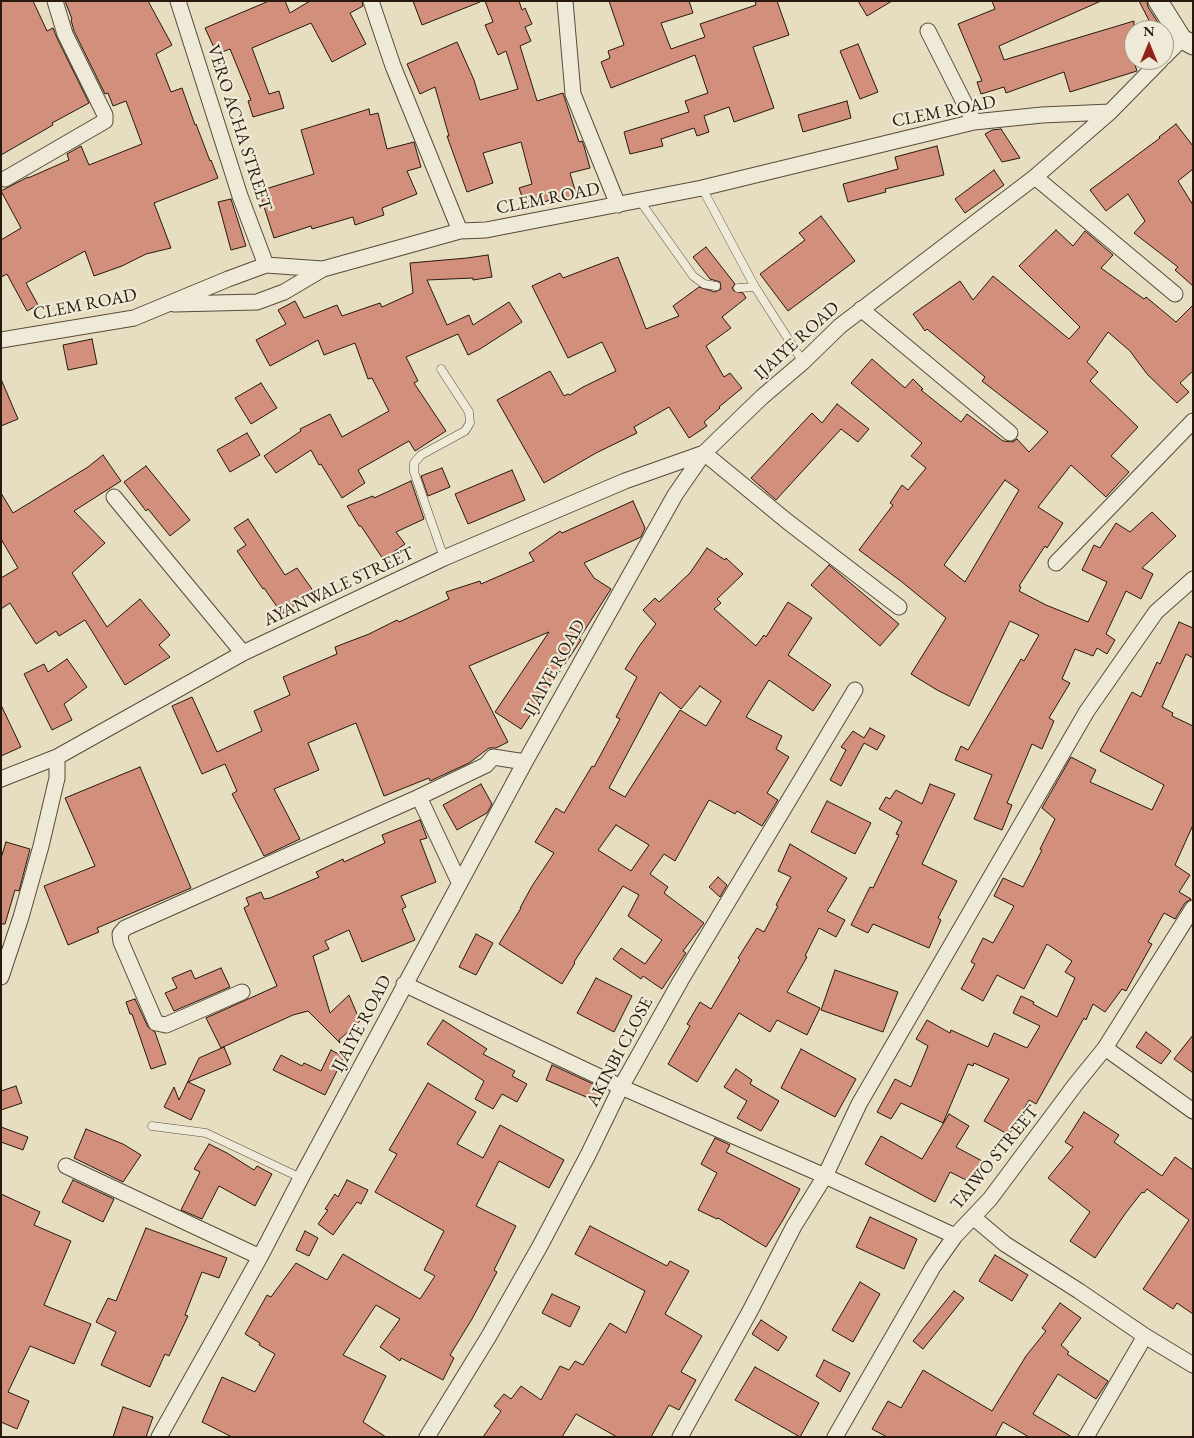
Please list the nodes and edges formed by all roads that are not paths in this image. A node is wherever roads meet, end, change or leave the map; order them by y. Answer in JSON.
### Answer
{"nodes":[{"id":1,"x":55,"y":1,"type":"edge"},
{"id":2,"x":178,"y":1,"type":"edge"},
{"id":3,"x":371,"y":1,"type":"edge"},
{"id":4,"x":565,"y":1,"type":"edge"},
{"id":5,"x":1158,"y":1,"type":"edge"},
{"id":6,"x":928,"y":31,"type":"dead end"},
{"id":7,"x":1189,"y":37,"type":"edge"},
{"id":8,"x":1174,"y":50,"type":"edge"},
{"id":9,"x":1152,"y":70,"type":"edge"},
{"id":10,"x":1110,"y":112,"type":"junction"},
{"id":11,"x":974,"y":122,"type":"junction"},
{"id":12,"x":1035,"y":177,"type":"junction"},
{"id":13,"x":5,"y":179,"type":"dead end"},
{"id":14,"x":702,"y":188,"type":"junction"},
{"id":15,"x":640,"y":200,"type":"junction"},
{"id":16,"x":618,"y":205,"type":"junction"},
{"id":17,"x":460,"y":231,"type":"junction"},
{"id":18,"x":266,"y":265,"type":"junction"},
{"id":19,"x":323,"y":269,"type":"junction"},
{"id":20,"x":716,"y":286,"type":"dead end"},
{"id":21,"x":755,"y":287,"type":"junction"},
{"id":22,"x":738,"y":288,"type":"dead end"},
{"id":23,"x":1175,"y":294,"type":"dead end"},
{"id":24,"x":167,"y":304,"type":"junction"},
{"id":25,"x":861,"y":309,"type":"junction"},
{"id":26,"x":1,"y":340,"type":"edge"},
{"id":27,"x":803,"y":362,"type":"junction"},
{"id":28,"x":441,"y":369,"type":"dead end"},
{"id":29,"x":1193,"y":421,"type":"edge"},
{"id":30,"x":1010,"y":433,"type":"dead end"},
{"id":31,"x":704,"y":453,"type":"junction"},
{"id":32,"x":114,"y":497,"type":"dead end"},
{"id":33,"x":444,"y":558,"type":"junction"},
{"id":34,"x":1056,"y":563,"type":"dead end"},
{"id":35,"x":1193,"y":579,"type":"edge"},
{"id":36,"x":899,"y":607,"type":"dead end"},
{"id":37,"x":243,"y":653,"type":"junction"},
{"id":38,"x":855,"y":690,"type":"dead end"},
{"id":39,"x":57,"y":757,"type":"junction"},
{"id":40,"x":525,"y":762,"type":"junction"},
{"id":41,"x":1,"y":779,"type":"edge"},
{"id":42,"x":419,"y":797,"type":"junction"},
{"id":43,"x":459,"y":882,"type":"junction"},
{"id":44,"x":1193,"y":908,"type":"edge"},
{"id":45,"x":1,"y":977,"type":"edge"},
{"id":46,"x":404,"y":984,"type":"junction"},
{"id":47,"x":242,"y":992,"type":"dead end"},
{"id":48,"x":1105,"y":1048,"type":"junction"},
{"id":49,"x":621,"y":1087,"type":"junction"},
{"id":50,"x":1193,"y":1111,"type":"edge"},
{"id":51,"x":152,"y":1126,"type":"dead end"},
{"id":52,"x":66,"y":1166,"type":"dead end"},
{"id":53,"x":825,"y":1176,"type":"junction"},
{"id":54,"x":301,"y":1178,"type":"junction"},
{"id":55,"x":973,"y":1217,"type":"junction"},
{"id":56,"x":955,"y":1236,"type":"junction"},
{"id":57,"x":260,"y":1257,"type":"junction"},
{"id":58,"x":1145,"y":1336,"type":"junction"},
{"id":59,"x":1193,"y":1365,"type":"edge"},
{"id":60,"x":159,"y":1437,"type":"edge"},
{"id":61,"x":427,"y":1437,"type":"edge"},
{"id":62,"x":680,"y":1437,"type":"edge"},
{"id":63,"x":835,"y":1437,"type":"edge"},
{"id":64,"x":1086,"y":1437,"type":"edge"}],
"edges":[{"from":1,"to":13,"type":"street"},
{"from":2,"to":18,"type":"street","name":"VERO ACHA STREET"},
{"from":3,"to":17,"type":"street"},
{"from":4,"to":16,"type":"street"},
{"from":5,"to":7,"type":"street"},
{"from":6,"to":11,"type":"street"},
{"from":7,"to":8,"type":"street","name":"IJAIYE ROAD"},
{"from":9,"to":10,"type":"street","name":"IJAIYE ROAD"},
{"from":10,"to":11,"type":"street","name":"CLEM ROAD"},
{"from":10,"to":12,"type":"street","name":"IJAIYE ROAD"},
{"from":11,"to":14,"type":"street","name":"CLEM ROAD"},
{"from":12,"to":23,"type":"street"},
{"from":12,"to":25,"type":"street","name":"IJAIYE ROAD"},
{"from":14,"to":15,"type":"street","name":"CLEM ROAD"},
{"from":14,"to":21,"type":"lane"},
{"from":15,"to":16,"type":"street","name":"CLEM ROAD"},
{"from":15,"to":20,"type":"lane"},
{"from":16,"to":17,"type":"street","name":"CLEM ROAD"},
{"from":17,"to":19,"type":"street","name":"CLEM ROAD"},
{"from":18,"to":19,"type":"street","name":"CLEM ROAD"},
{"from":18,"to":24,"type":"street","name":"CLEM ROAD"},
{"from":19,"to":24,"type":"street"},
{"from":21,"to":22,"type":"lane"},
{"from":21,"to":27,"type":"lane"},
{"from":24,"to":26,"type":"street","name":"CLEM ROAD"},
{"from":25,"to":27,"type":"street","name":"IJAIYE ROAD"},
{"from":25,"to":30,"type":"street"},
{"from":27,"to":31,"type":"street","name":"IJAIYE ROAD"},
{"from":28,"to":33,"type":"lane"},
{"from":29,"to":34,"type":"street"},
{"from":31,"to":33,"type":"street","name":"AYANWALE STREET"},
{"from":31,"to":36,"type":"street"},
{"from":31,"to":40,"type":"street","name":"IJAIYE ROAD"},
{"from":32,"to":37,"type":"street"},
{"from":33,"to":37,"type":"street","name":"AYANWALE STREET"},
{"from":35,"to":53,"type":"street"},
{"from":37,"to":39,"type":"street","name":"AYANWALE STREET"},
{"from":38,"to":49,"type":"street","name":"AKINBI CLOSE"},
{"from":39,"to":41,"type":"street","name":"AYANWALE STREET"},
{"from":39,"to":45,"type":"street"},
{"from":40,"to":42,"type":"street"},
{"from":40,"to":43,"type":"street","name":"IJAIYE ROAD"},
{"from":42,"to":43,"type":"street"},
{"from":42,"to":47,"type":"street"},
{"from":43,"to":46,"type":"street","name":"IJAIYE ROAD"},
{"from":44,"to":48,"type":"street","name":"TAIWO STREET"},
{"from":46,"to":49,"type":"street"},
{"from":46,"to":54,"type":"street","name":"IJAIYE ROAD"},
{"from":48,"to":50,"type":"street"},
{"from":48,"to":55,"type":"street","name":"TAIWO STREET"},
{"from":49,"to":53,"type":"street"},
{"from":49,"to":61,"type":"street","name":"AKINBI CLOSE"},
{"from":51,"to":54,"type":"lane"},
{"from":52,"to":57,"type":"street"},
{"from":53,"to":56,"type":"street"},
{"from":53,"to":62,"type":"street"},
{"from":54,"to":57,"type":"street","name":"IJAIYE ROAD"},
{"from":55,"to":56,"type":"street","name":"TAIWO STREET"},
{"from":55,"to":58,"type":"street"},
{"from":56,"to":63,"type":"street","name":"TAIWO STREET"},
{"from":57,"to":60,"type":"street","name":"IJAIYE ROAD"},
{"from":58,"to":59,"type":"street"},
{"from":58,"to":64,"type":"street"}]}
